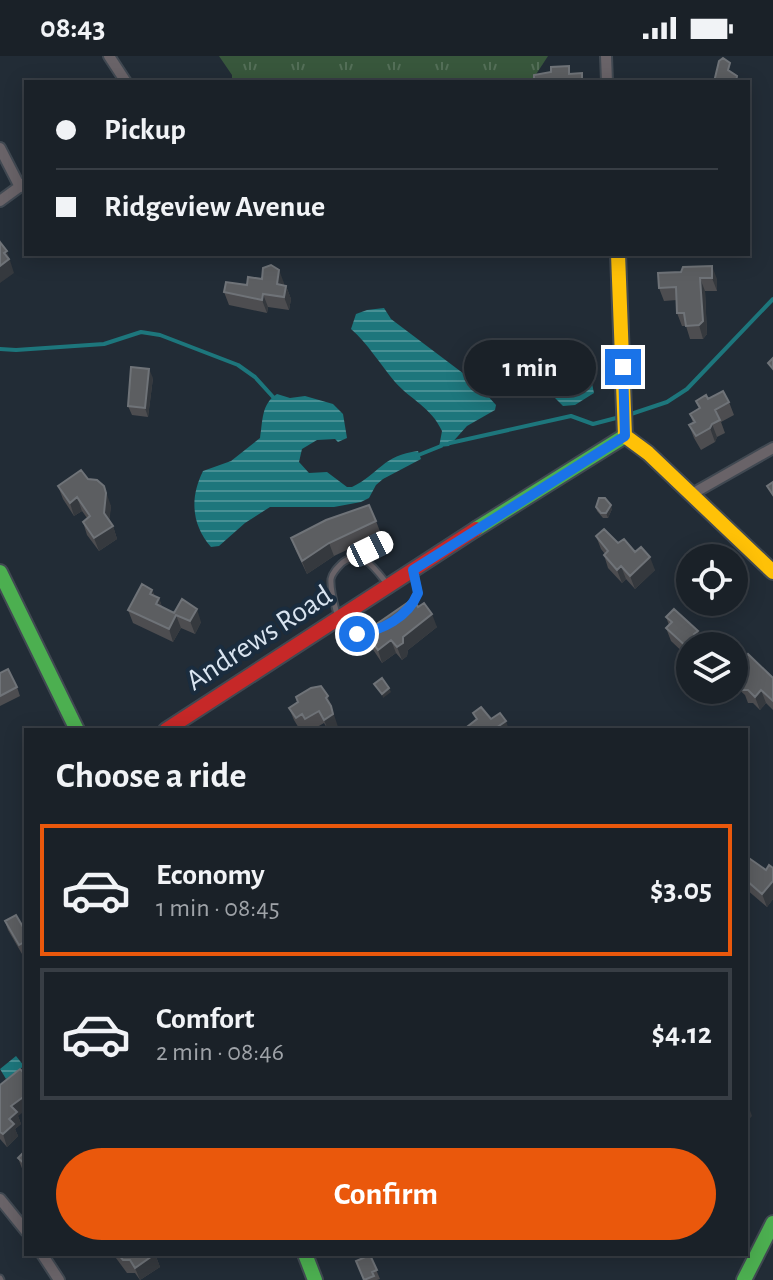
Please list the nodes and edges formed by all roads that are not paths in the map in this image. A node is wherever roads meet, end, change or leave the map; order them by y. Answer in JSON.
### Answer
{"nodes":[{"id":1,"x":109,"y":56,"type":"edge"},
{"id":2,"x":606,"y":56,"type":"edge"},
{"id":3,"x":125,"y":80,"type":"edge"},
{"id":4,"x":607,"y":80,"type":"edge"},
{"id":5,"x":0,"y":148,"type":"edge"},
{"id":6,"x":23,"y":184,"type":"edge"},
{"id":7,"x":0,"y":201,"type":"edge"},
{"id":8,"x":618,"y":256,"type":"edge"},
{"id":9,"x":625,"y":423,"type":"junction"},
{"id":10,"x":773,"y":448,"type":"edge"},
{"id":11,"x":692,"y":494,"type":"junction"},
{"id":12,"x":387,"y":541,"type":"dead end"},
{"id":13,"x":353,"y":557,"type":"junction"},
{"id":14,"x":413,"y":570,"type":"junction"},
{"id":15,"x":0,"y":572,"type":"edge"},
{"id":16,"x":773,"y":572,"type":"edge"},
{"id":17,"x":388,"y":585,"type":"junction"},
{"id":18,"x":406,"y":611,"type":"edge"},
{"id":19,"x":338,"y":618,"type":"junction"},
{"id":20,"x":375,"y":632,"type":"edge"},
{"id":21,"x":76,"y":728,"type":"edge"},
{"id":22,"x":169,"y":728,"type":"edge"},
{"id":23,"x":0,"y":1199,"type":"edge"},
{"id":24,"x":773,"y":1223,"type":"edge"},
{"id":25,"x":24,"y":1229,"type":"edge"},
{"id":26,"x":43,"y":1256,"type":"edge"},
{"id":27,"x":306,"y":1256,"type":"edge"},
{"id":28,"x":59,"y":1280,"type":"edge"},
{"id":29,"x":315,"y":1280,"type":"edge"},
{"id":30,"x":744,"y":1280,"type":"edge"}],
"edges":[{"from":1,"to":3,"type":"street"},
{"from":2,"to":4,"type":"street"},
{"from":5,"to":6,"type":"street"},
{"from":6,"to":7,"type":"street"},
{"from":8,"to":9,"type":"street"},
{"from":9,"to":11,"type":"street"},
{"from":9,"to":14,"type":"street","name":"Andrews Road"},
{"from":10,"to":11,"type":"street"},
{"from":11,"to":16,"type":"street"},
{"from":12,"to":13,"type":"lane"},
{"from":13,"to":17,"type":"lane"},
{"from":13,"to":19,"type":"lane"},
{"from":14,"to":17,"type":"street","name":"Andrews Road"},
{"from":14,"to":18,"type":"lane"},
{"from":15,"to":21,"type":"street"},
{"from":17,"to":19,"type":"street","name":"Andrews Road"},
{"from":19,"to":20,"type":"lane"},
{"from":19,"to":22,"type":"street","name":"Andrews Road"},
{"from":23,"to":25,"type":"street"},
{"from":24,"to":30,"type":"street"},
{"from":26,"to":28,"type":"street"},
{"from":27,"to":29,"type":"street"}]}
